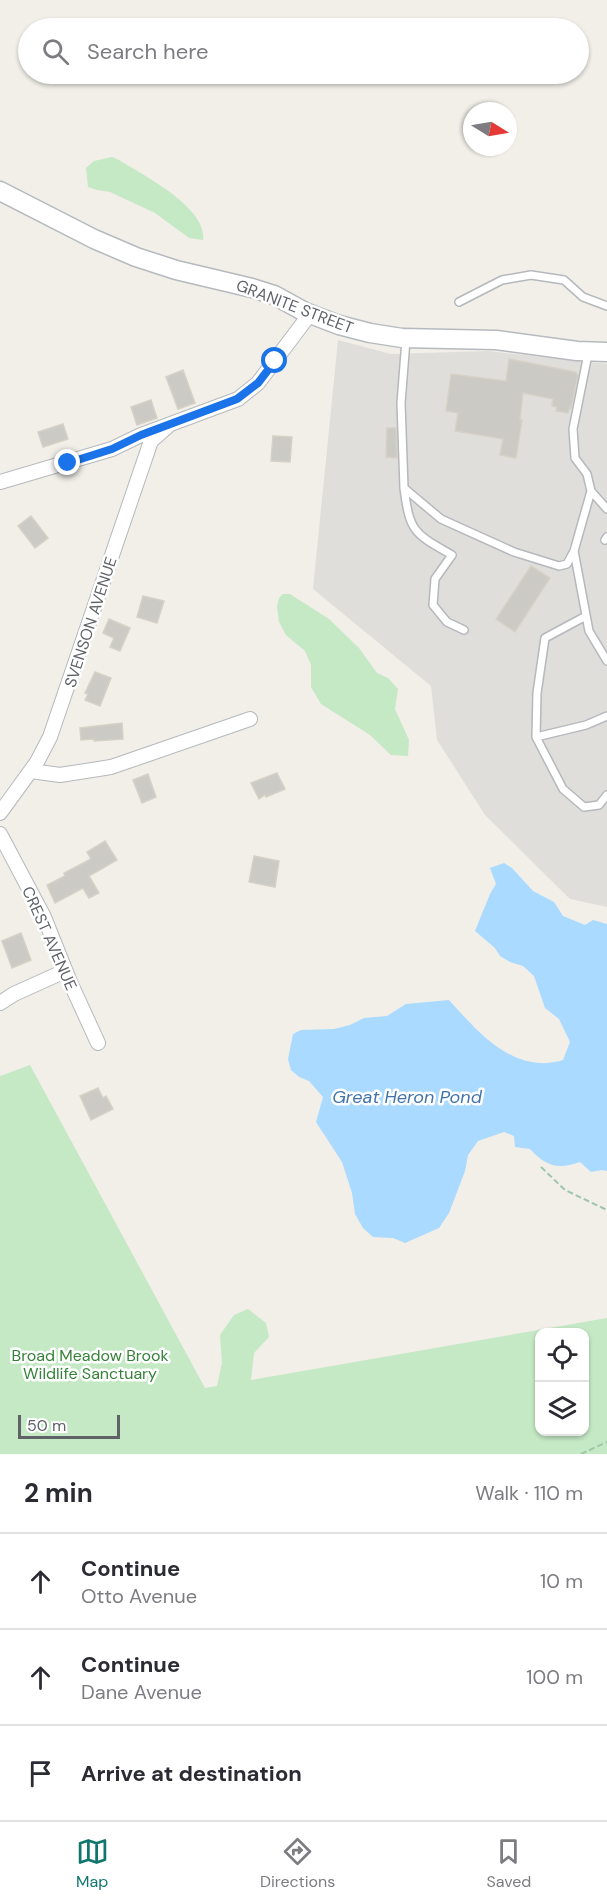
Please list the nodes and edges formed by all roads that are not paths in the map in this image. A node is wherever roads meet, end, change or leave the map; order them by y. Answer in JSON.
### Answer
{"nodes":[{"id":1,"x":0,"y":191,"type":"edge"},
{"id":2,"x":459,"y":302,"type":"dead end"},
{"id":3,"x":607,"y":306,"type":"edge"},
{"id":4,"x":310,"y":314,"type":"junction"},
{"id":5,"x":406,"y":338,"type":"junction"},
{"id":6,"x":598,"y":351,"type":"edge"},
{"id":7,"x":168,"y":426,"type":"junction"},
{"id":8,"x":0,"y":482,"type":"edge"},
{"id":9,"x":404,"y":488,"type":"junction"},
{"id":10,"x":591,"y":491,"type":"junction"},
{"id":11,"x":607,"y":509,"type":"edge"},
{"id":12,"x":574,"y":551,"type":"junction"},
{"id":13,"x":586,"y":616,"type":"junction"},
{"id":14,"x":464,"y":630,"type":"dead end"},
{"id":15,"x":607,"y":661,"type":"edge"},
{"id":16,"x":607,"y":716,"type":"edge"},
{"id":17,"x":250,"y":720,"type":"dead end"},
{"id":18,"x":536,"y":737,"type":"junction"},
{"id":19,"x":31,"y":771,"type":"junction"},
{"id":20,"x":607,"y":795,"type":"edge"},
{"id":21,"x":0,"y":813,"type":"edge"},
{"id":22,"x":0,"y":834,"type":"edge"},
{"id":23,"x":65,"y":971,"type":"junction"},
{"id":24,"x":0,"y":1003,"type":"edge"},
{"id":25,"x":98,"y":1042,"type":"dead end"}],
"edges":[{"from":1,"to":4,"type":"street","name":"GRANITE STREET"},
{"from":2,"to":3,"type":"lane"},
{"from":4,"to":5,"type":"street","name":"GRANITE STREET"},
{"from":4,"to":7,"type":"street"},
{"from":5,"to":6,"type":"street","name":"GRANITE STREET"},
{"from":5,"to":9,"type":"lane"},
{"from":6,"to":10,"type":"lane"},
{"from":7,"to":8,"type":"street"},
{"from":7,"to":19,"type":"street","name":"SVENSON AVENUE"},
{"from":9,"to":12,"type":"lane"},
{"from":9,"to":14,"type":"lane"},
{"from":10,"to":11,"type":"lane"},
{"from":10,"to":12,"type":"lane"},
{"from":12,"to":13,"type":"lane"},
{"from":13,"to":15,"type":"lane"},
{"from":13,"to":18,"type":"lane"},
{"from":16,"to":18,"type":"lane"},
{"from":17,"to":19,"type":"street"},
{"from":18,"to":20,"type":"lane"},
{"from":19,"to":21,"type":"street","name":"SVENSON AVENUE"},
{"from":22,"to":23,"type":"street","name":"CREST AVENUE"},
{"from":23,"to":24,"type":"street"},
{"from":23,"to":25,"type":"street","name":"CREST AVENUE"}]}
